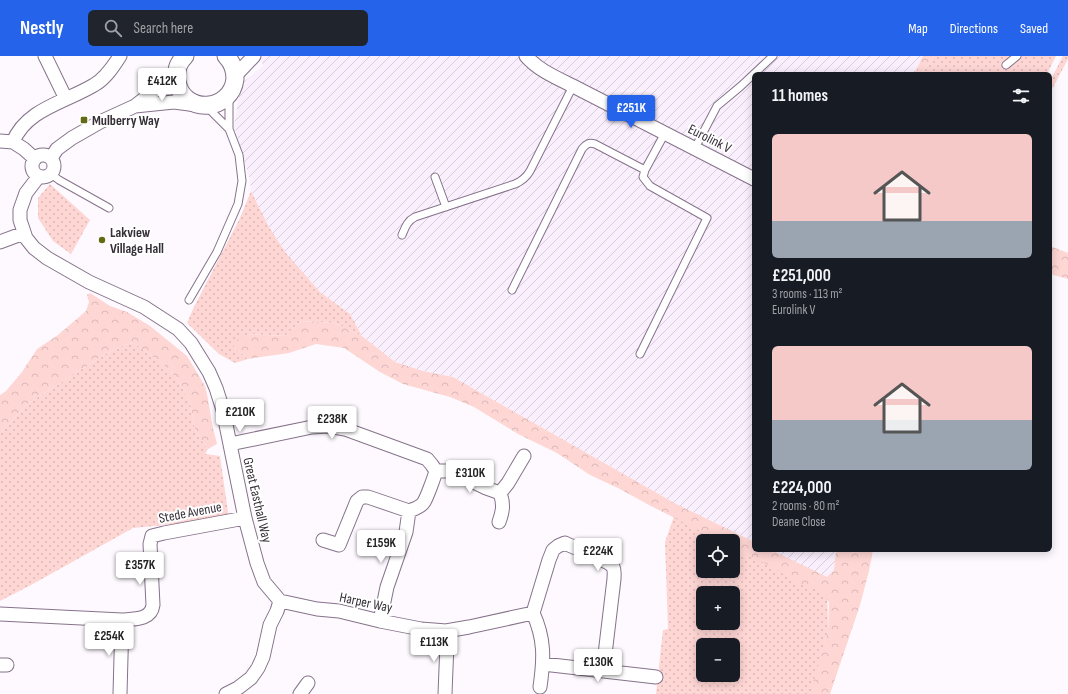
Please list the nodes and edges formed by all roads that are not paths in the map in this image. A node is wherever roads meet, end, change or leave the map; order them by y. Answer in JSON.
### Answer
{"nodes":[{"id":1,"x":45,"y":56,"type":"edge"},
{"id":2,"x":120,"y":56,"type":"edge"},
{"id":3,"x":226,"y":56,"type":"edge"},
{"id":4,"x":254,"y":56,"type":"edge"},
{"id":5,"x":526,"y":56,"type":"edge"},
{"id":6,"x":772,"y":56,"type":"edge"},
{"id":7,"x":1017,"y":56,"type":"edge"},
{"id":8,"x":183,"y":57,"type":"edge"},
{"id":9,"x":1006,"y":65,"type":"dead end"},
{"id":10,"x":755,"y":72,"type":"edge"},
{"id":11,"x":752,"y":75,"type":"edge"},
{"id":12,"x":235,"y":76,"type":"junction"},
{"id":13,"x":176,"y":78,"type":"junction"},
{"id":14,"x":573,"y":86,"type":"junction"},
{"id":15,"x":230,"y":94,"type":"junction"},
{"id":16,"x":66,"y":99,"type":"junction"},
{"id":17,"x":202,"y":105,"type":"junction"},
{"id":18,"x":135,"y":106,"type":"junction"},
{"id":19,"x":228,"y":129,"type":"junction"},
{"id":20,"x":665,"y":134,"type":"junction"},
{"id":21,"x":6,"y":141,"type":"edge"},
{"id":22,"x":695,"y":148,"type":"junction"},
{"id":23,"x":50,"y":158,"type":"junction"},
{"id":24,"x":35,"y":159,"type":"junction"},
{"id":25,"x":645,"y":170,"type":"junction"},
{"id":26,"x":52,"y":174,"type":"junction"},
{"id":27,"x":38,"y":176,"type":"junction"},
{"id":28,"x":435,"y":177,"type":"dead end"},
{"id":29,"x":752,"y":178,"type":"edge"},
{"id":30,"x":446,"y":207,"type":"junction"},
{"id":31,"x":109,"y":208,"type":"dead end"},
{"id":32,"x":24,"y":233,"type":"junction"},
{"id":33,"x":402,"y":235,"type":"dead end"},
{"id":34,"x":0,"y":242,"type":"edge"},
{"id":35,"x":512,"y":290,"type":"dead end"},
{"id":36,"x":189,"y":300,"type":"dead end"},
{"id":37,"x":640,"y":354,"type":"dead end"},
{"id":38,"x":230,"y":444,"type":"junction"},
{"id":39,"x":524,"y":456,"type":"dead end"},
{"id":40,"x":436,"y":471,"type":"junction"},
{"id":41,"x":500,"y":493,"type":"junction"},
{"id":42,"x":409,"y":511,"type":"junction"},
{"id":43,"x":245,"y":518,"type":"junction"},
{"id":44,"x":499,"y":522,"type":"dead end"},
{"id":45,"x":323,"y":540,"type":"dead end"},
{"id":46,"x":280,"y":600,"type":"junction"},
{"id":47,"x":533,"y":613,"type":"junction"},
{"id":48,"x":0,"y":614,"type":"edge"},
{"id":49,"x":122,"y":620,"type":"junction"},
{"id":50,"x":380,"y":621,"type":"junction"},
{"id":51,"x":446,"y":631,"type":"junction"},
{"id":52,"x":543,"y":664,"type":"junction"},
{"id":53,"x":602,"y":670,"type":"junction"},
{"id":54,"x":656,"y":677,"type":"dead end"},
{"id":55,"x":308,"y":683,"type":"dead end"},
{"id":56,"x":540,"y":687,"type":"dead end"},
{"id":57,"x":120,"y":694,"type":"edge"},
{"id":58,"x":226,"y":694,"type":"edge"},
{"id":59,"x":300,"y":694,"type":"edge"},
{"id":60,"x":445,"y":694,"type":"edge"}],
"edges":[{"from":1,"to":16,"type":"street"},
{"from":2,"to":16,"type":"street"},
{"from":3,"to":12,"type":"street"},
{"from":4,"to":12,"type":"street"},
{"from":5,"to":14,"type":"street","name":"Eurolink V"},
{"from":6,"to":10,"type":"lane"},
{"from":7,"to":9,"type":"lane"},
{"from":8,"to":13,"type":"street"},
{"from":11,"to":22,"type":"lane"},
{"from":12,"to":15,"type":"street"},
{"from":13,"to":17,"type":"street"},
{"from":13,"to":18,"type":"street"},
{"from":14,"to":20,"type":"street","name":"Eurolink V"},
{"from":14,"to":30,"type":"lane"},
{"from":15,"to":17,"type":"street"},
{"from":15,"to":19,"type":"lane"},
{"from":16,"to":21,"type":"street"},
{"from":17,"to":18,"type":"street"},
{"from":17,"to":19,"type":"lane"},
{"from":18,"to":23,"type":"street"},
{"from":19,"to":36,"type":"lane"},
{"from":20,"to":22,"type":"street","name":"Eurolink V"},
{"from":20,"to":25,"type":"lane"},
{"from":21,"to":24,"type":"street"},
{"from":22,"to":29,"type":"street","name":"Eurolink V"},
{"from":23,"to":24,"type":"street"},
{"from":23,"to":26,"type":"street"},
{"from":24,"to":27,"type":"street"},
{"from":25,"to":35,"type":"lane"},
{"from":25,"to":37,"type":"lane"},
{"from":26,"to":27,"type":"street"},
{"from":26,"to":31,"type":"lane"},
{"from":27,"to":32,"type":"street","name":"Great Easthall Way"},
{"from":28,"to":30,"type":"lane"},
{"from":30,"to":33,"type":"lane"},
{"from":32,"to":34,"type":"street"},
{"from":32,"to":38,"type":"street","name":"Great Easthall Way"},
{"from":38,"to":40,"type":"street"},
{"from":38,"to":43,"type":"street","name":"Great Easthall Way"},
{"from":39,"to":41,"type":"street"},
{"from":40,"to":41,"type":"street"},
{"from":40,"to":42,"type":"street"},
{"from":41,"to":44,"type":"street"},
{"from":42,"to":45,"type":"street"},
{"from":42,"to":50,"type":"street"},
{"from":43,"to":46,"type":"street","name":"Great Easthall Way"},
{"from":43,"to":49,"type":"street","name":"Stede Avenue"},
{"from":46,"to":50,"type":"street","name":"Harper Way"},
{"from":46,"to":58,"type":"street"},
{"from":47,"to":51,"type":"street","name":"Harper Way"},
{"from":47,"to":52,"type":"street"},
{"from":47,"to":53,"type":"street"},
{"from":48,"to":49,"type":"street","name":"Stede Avenue"},
{"from":49,"to":57,"type":"street"},
{"from":50,"to":51,"type":"street","name":"Harper Way"},
{"from":51,"to":60,"type":"street"},
{"from":52,"to":53,"type":"street"},
{"from":52,"to":56,"type":"street"},
{"from":53,"to":54,"type":"street"},
{"from":55,"to":59,"type":"street"}]}
